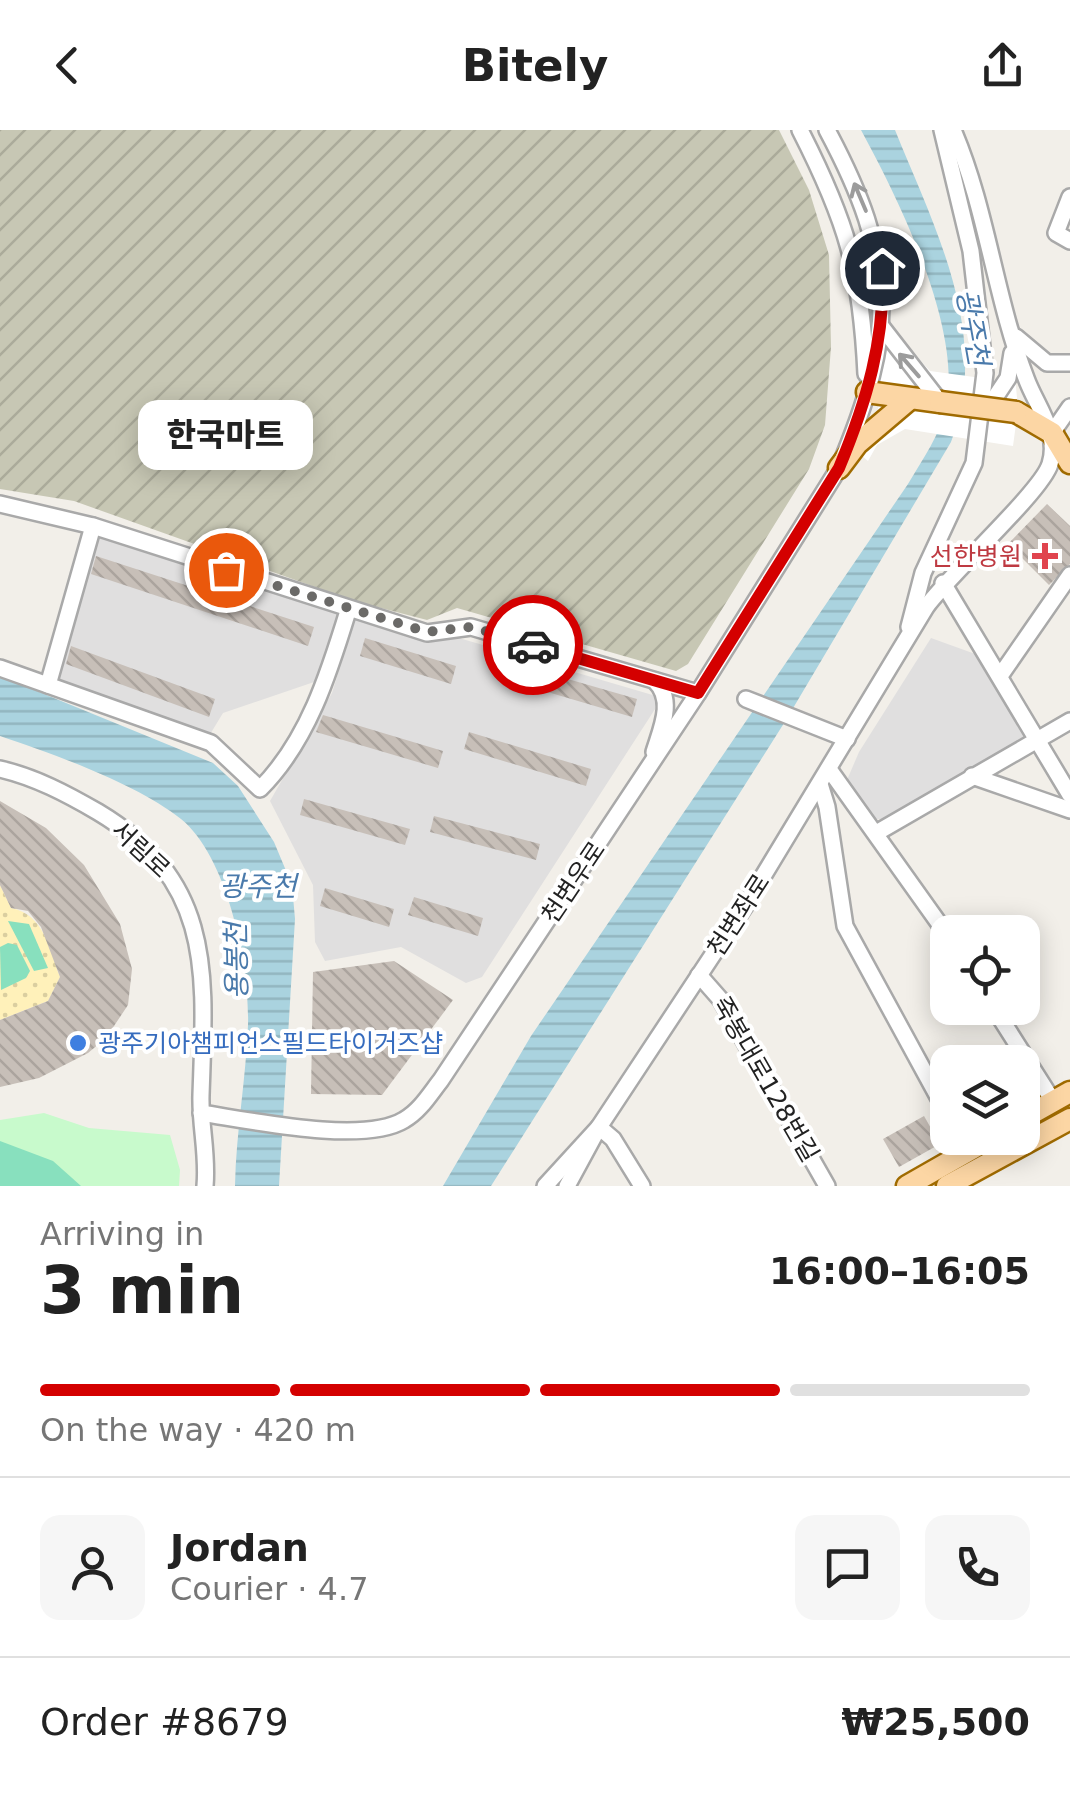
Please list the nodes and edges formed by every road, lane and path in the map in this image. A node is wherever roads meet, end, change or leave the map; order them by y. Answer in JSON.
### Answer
{"nodes":[{"id":1,"x":800,"y":130,"type":"edge"},
{"id":2,"x":827,"y":130,"type":"edge"},
{"id":3,"x":942,"y":130,"type":"edge"},
{"id":4,"x":953,"y":130,"type":"edge"},
{"id":5,"x":1070,"y":197,"type":"edge"},
{"id":6,"x":1063,"y":237,"type":"edge"},
{"id":7,"x":881,"y":326,"type":"junction"},
{"id":8,"x":1013,"y":334,"type":"junction"},
{"id":9,"x":1070,"y":363,"type":"edge"},
{"id":10,"x":867,"y":392,"type":"junction"},
{"id":11,"x":910,"y":399,"type":"junction"},
{"id":12,"x":940,"y":402,"type":"junction"},
{"id":13,"x":1070,"y":406,"type":"edge"},
{"id":14,"x":988,"y":408,"type":"junction"},
{"id":15,"x":1061,"y":434,"type":"edge"},
{"id":16,"x":1070,"y":463,"type":"edge"},
{"id":17,"x":839,"y":468,"type":"junction"},
{"id":18,"x":0,"y":504,"type":"edge"},
{"id":19,"x":94,"y":526,"type":"junction"},
{"id":20,"x":1070,"y":574,"type":"edge"},
{"id":21,"x":944,"y":584,"type":"junction"},
{"id":22,"x":348,"y":610,"type":"junction"},
{"id":23,"x":906,"y":640,"type":"junction"},
{"id":24,"x":0,"y":668,"type":"edge"},
{"id":25,"x":1000,"y":676,"type":"junction"},
{"id":26,"x":655,"y":681,"type":"junction"},
{"id":27,"x":48,"y":685,"type":"junction"},
{"id":28,"x":698,"y":693,"type":"junction"},
{"id":29,"x":746,"y":699,"type":"dead end"},
{"id":30,"x":1070,"y":722,"type":"edge"},
{"id":31,"x":847,"y":739,"type":"junction"},
{"id":32,"x":1037,"y":739,"type":"junction"},
{"id":33,"x":651,"y":764,"type":"junction"},
{"id":34,"x":0,"y":769,"type":"edge"},
{"id":35,"x":829,"y":769,"type":"junction"},
{"id":36,"x":972,"y":776,"type":"junction"},
{"id":37,"x":820,"y":784,"type":"junction"},
{"id":38,"x":1070,"y":795,"type":"edge"},
{"id":39,"x":1070,"y":810,"type":"edge"},
{"id":40,"x":878,"y":832,"type":"junction"},
{"id":41,"x":934,"y":915,"type":"edge"},
{"id":42,"x":699,"y":976,"type":"junction"},
{"id":43,"x":1007,"y":1025,"type":"edge"},
{"id":44,"x":930,"y":1081,"type":"edge"},
{"id":45,"x":1062,"y":1097,"type":"edge"},
{"id":46,"x":1040,"y":1109,"type":"edge"},
{"id":47,"x":201,"y":1113,"type":"junction"},
{"id":48,"x":1068,"y":1123,"type":"edge"},
{"id":49,"x":598,"y":1127,"type":"junction"},
{"id":50,"x":957,"y":1169,"type":"edge"},
{"id":51,"x":204,"y":1186,"type":"edge"},
{"id":52,"x":546,"y":1186,"type":"edge"},
{"id":53,"x":567,"y":1186,"type":"edge"},
{"id":54,"x":642,"y":1186,"type":"edge"},
{"id":55,"x":827,"y":1186,"type":"edge"},
{"id":56,"x":907,"y":1186,"type":"edge"}],
"edges":[{"from":1,"to":10,"type":"street","name":"천변우로"},
{"from":7,"to":2,"type":"street","name":"천변우로","one_way":true},
{"from":3,"to":23,"type":"street","name":"천변좌로"},
{"from":4,"to":8,"type":"street"},
{"from":5,"to":6,"type":"street"},
{"from":7,"to":10,"type":"street","name":"천변우로"},
{"from":12,"to":7,"type":"street","one_way":true},
{"from":8,"to":9,"type":"street"},
{"from":8,"to":14,"type":"street"},
{"from":8,"to":15,"type":"street"},
{"from":10,"to":11,"type":"main road"},
{"from":10,"to":17,"type":"street","name":"천변우로"},
{"from":11,"to":12,"type":"main road"},
{"from":11,"to":17,"type":"main road"},
{"from":12,"to":14,"type":"main road","bridge":true},
{"from":13,"to":15,"type":"street"},
{"from":14,"to":15,"type":"main road","bridge":true},
{"from":15,"to":16,"type":"main road"},
{"from":15,"to":21,"type":"street","name":"천변좌로"},
{"from":17,"to":28,"type":"street","name":"천변우로"},
{"from":18,"to":19,"type":"street"},
{"from":19,"to":22,"type":"street"},
{"from":19,"to":27,"type":"street"},
{"from":20,"to":25,"type":"street"},
{"from":21,"to":23,"type":"street","name":"천변좌로"},
{"from":21,"to":25,"type":"street"},
{"from":22,"to":26,"type":"street"},
{"from":22,"to":27,"type":"street"},
{"from":23,"to":31,"type":"street","name":"천변좌로"},
{"from":24,"to":27,"type":"street"},
{"from":25,"to":32,"type":"street"},
{"from":26,"to":28,"type":"street"},
{"from":26,"to":33,"type":"street"},
{"from":28,"to":33,"type":"street","name":"천변우로"},
{"from":29,"to":31,"type":"street"},
{"from":30,"to":32,"type":"street"},
{"from":31,"to":35,"type":"street","name":"천변좌로"},
{"from":32,"to":36,"type":"street"},
{"from":32,"to":38,"type":"street"},
{"from":33,"to":47,"type":"street","name":"천변우로"},
{"from":34,"to":47,"type":"street","name":"서림로"},
{"from":35,"to":37,"type":"street","name":"천변좌로"},
{"from":35,"to":40,"type":"street"},
{"from":36,"to":39,"type":"street"},
{"from":36,"to":40,"type":"street"},
{"from":37,"to":42,"type":"street","name":"천변좌로"},
{"from":37,"to":44,"type":"street"},
{"from":40,"to":41,"type":"street"},
{"from":42,"to":49,"type":"street","name":"천변좌로"},
{"from":42,"to":55,"type":"street","name":"죽봉대로128번길"},
{"from":43,"to":45,"type":"street"},
{"from":45,"to":46,"type":"main road"},
{"from":47,"to":51,"type":"street"},
{"from":48,"to":50,"type":"main road"},
{"from":49,"to":52,"type":"street"},
{"from":49,"to":53,"type":"street","name":"천변좌로"},
{"from":49,"to":54,"type":"street"},
{"from":50,"to":56,"type":"main road"}]}
